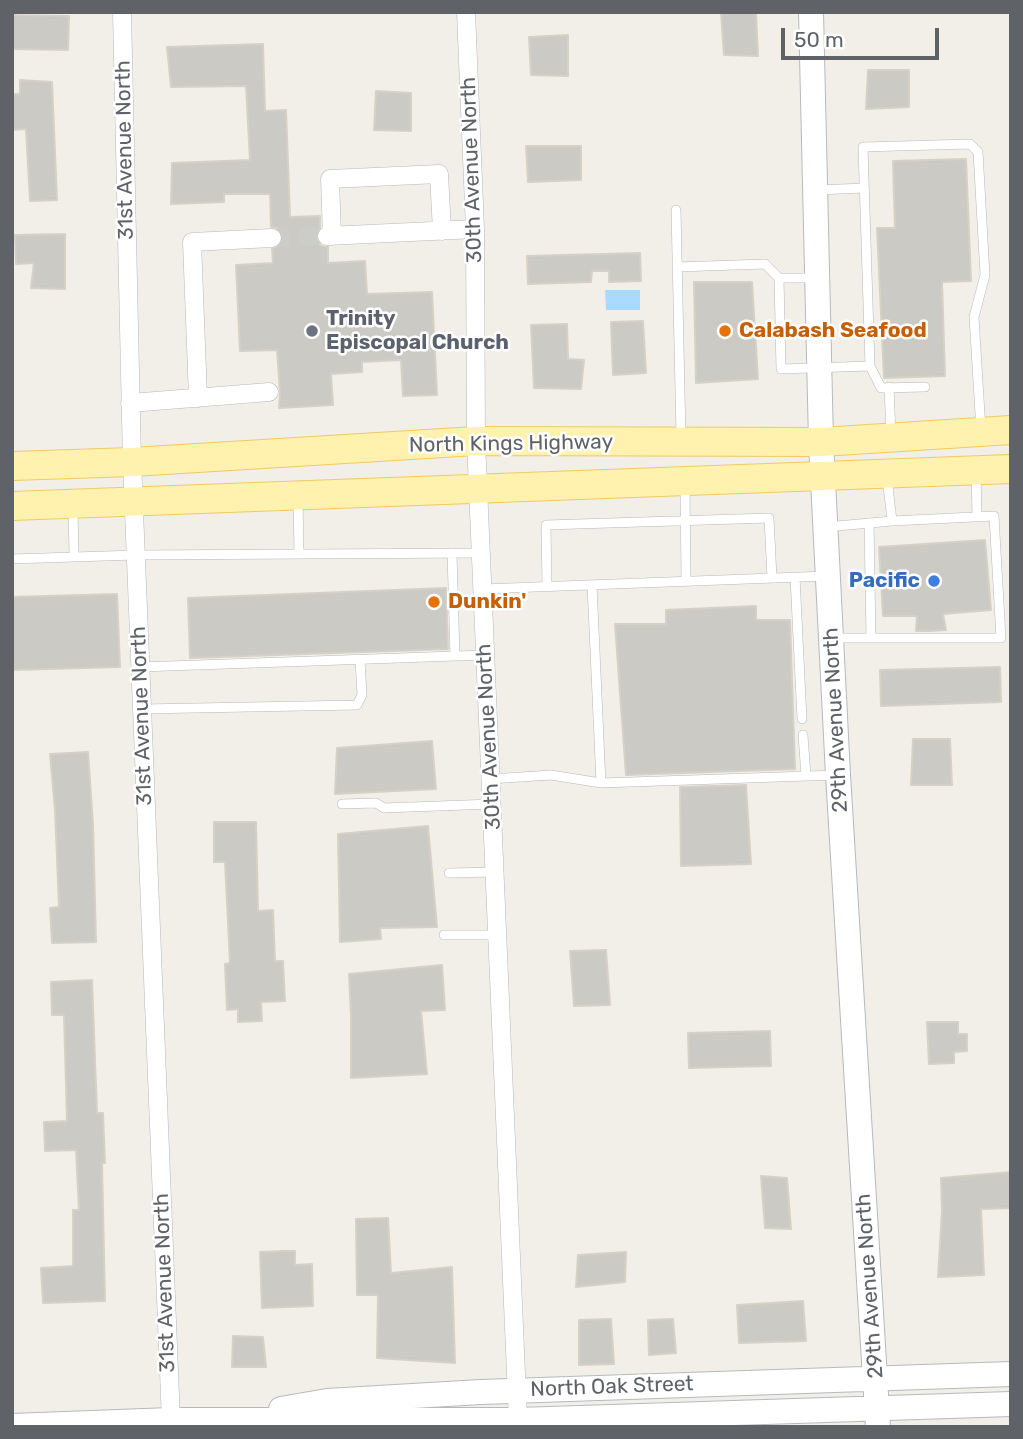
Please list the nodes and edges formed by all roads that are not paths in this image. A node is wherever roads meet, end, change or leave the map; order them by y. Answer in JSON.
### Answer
{"nodes":[{"id":1,"x":122,"y":12,"type":"edge"},
{"id":2,"x":466,"y":12,"type":"edge"},
{"id":3,"x":811,"y":12,"type":"edge"},
{"id":4,"x":864,"y":188,"type":"junction"},
{"id":5,"x":815,"y":190,"type":"junction"},
{"id":6,"x":676,"y":210,"type":"dead end"},
{"id":7,"x":475,"y":229,"type":"junction"},
{"id":8,"x":442,"y":231,"type":"junction"},
{"id":9,"x":272,"y":238,"type":"tunnel mouth"},
{"id":10,"x":677,"y":267,"type":"junction"},
{"id":11,"x":779,"y":278,"type":"junction"},
{"id":12,"x":817,"y":278,"type":"junction"},
{"id":13,"x":870,"y":366,"type":"junction"},
{"id":14,"x":819,"y":369,"type":"junction"},
{"id":15,"x":889,"y":387,"type":"junction"},
{"id":16,"x":925,"y":387,"type":"dead end"},
{"id":17,"x":269,"y":393,"type":"dead end"},
{"id":18,"x":198,"y":398,"type":"junction"},
{"id":19,"x":130,"y":402,"type":"junction"},
{"id":20,"x":1011,"y":430,"type":"edge"},
{"id":21,"x":981,"y":432,"type":"junction"},
{"id":22,"x":891,"y":437,"type":"junction"},
{"id":23,"x":476,"y":442,"type":"junction"},
{"id":24,"x":681,"y":442,"type":"junction"},
{"id":25,"x":821,"y":442,"type":"junction"},
{"id":26,"x":132,"y":462,"type":"junction"},
{"id":27,"x":12,"y":467,"type":"edge"},
{"id":28,"x":1011,"y":469,"type":"edge"},
{"id":29,"x":976,"y":470,"type":"junction"},
{"id":30,"x":887,"y":473,"type":"junction"},
{"id":31,"x":823,"y":475,"type":"junction"},
{"id":32,"x":685,"y":480,"type":"junction"},
{"id":33,"x":478,"y":488,"type":"junction"},
{"id":34,"x":298,"y":495,"type":"junction"},
{"id":35,"x":133,"y":502,"type":"junction"},
{"id":36,"x":73,"y":504,"type":"junction"},
{"id":37,"x":12,"y":506,"type":"edge"},
{"id":38,"x":977,"y":516,"type":"junction"},
{"id":39,"x":685,"y":521,"type":"junction"},
{"id":40,"x":891,"y":521,"type":"junction"},
{"id":41,"x":869,"y":523,"type":"junction"},
{"id":42,"x":825,"y":527,"type":"junction"},
{"id":43,"x":452,"y":553,"type":"junction"},
{"id":44,"x":481,"y":553,"type":"junction"},
{"id":45,"x":299,"y":554,"type":"junction"},
{"id":46,"x":136,"y":555,"type":"junction"},
{"id":47,"x":74,"y":556,"type":"junction"},
{"id":48,"x":12,"y":559,"type":"edge"},
{"id":49,"x":829,"y":576,"type":"junction"},
{"id":50,"x":795,"y":577,"type":"junction"},
{"id":51,"x":772,"y":578,"type":"junction"},
{"id":52,"x":686,"y":581,"type":"junction"},
{"id":53,"x":592,"y":585,"type":"junction"},
{"id":54,"x":547,"y":586,"type":"junction"},
{"id":55,"x":482,"y":589,"type":"junction"},
{"id":56,"x":832,"y":638,"type":"junction"},
{"id":57,"x":871,"y":638,"type":"junction"},
{"id":58,"x":485,"y":655,"type":"junction"},
{"id":59,"x":455,"y":656,"type":"junction"},
{"id":60,"x":360,"y":660,"type":"junction"},
{"id":61,"x":140,"y":667,"type":"junction"},
{"id":62,"x":142,"y":709,"type":"junction"},
{"id":63,"x":802,"y":719,"type":"dead end"},
{"id":64,"x":803,"y":735,"type":"dead end"},
{"id":65,"x":838,"y":775,"type":"junction"},
{"id":66,"x":806,"y":776,"type":"junction"},
{"id":67,"x":490,"y":779,"type":"junction"},
{"id":68,"x":601,"y":783,"type":"junction"},
{"id":69,"x":342,"y":804,"type":"dead end"},
{"id":70,"x":492,"y":804,"type":"junction"},
{"id":71,"x":495,"y":872,"type":"junction"},
{"id":72,"x":449,"y":873,"type":"dead end"},
{"id":73,"x":444,"y":935,"type":"dead end"},
{"id":74,"x":498,"y":935,"type":"junction"},
{"id":75,"x":1011,"y":1374,"type":"edge"},
{"id":76,"x":876,"y":1378,"type":"junction"},
{"id":77,"x":517,"y":1391,"type":"junction"},
{"id":78,"x":1011,"y":1404,"type":"edge"},
{"id":79,"x":878,"y":1417,"type":"edge"},
{"id":80,"x":518,"y":1420,"type":"junction"},
{"id":81,"x":215,"y":1421,"type":"junction"},
{"id":82,"x":584,"y":1422,"type":"edge"},
{"id":83,"x":171,"y":1424,"type":"edge"},
{"id":84,"x":12,"y":1426,"type":"edge"}],
"edges":[{"from":1,"to":19,"type":"street","name":"31st Avenue North"},
{"from":2,"to":7,"type":"street","name":"30th Avenue North"},
{"from":3,"to":5,"type":"main road","name":"29th Avenue North"},
{"from":4,"to":5,"type":"lane"},
{"from":4,"to":13,"type":"lane"},
{"from":4,"to":21,"type":"lane"},
{"from":5,"to":12,"type":"main road","name":"29th Avenue North"},
{"from":6,"to":10,"type":"lane"},
{"from":7,"to":8,"type":"street"},
{"from":7,"to":23,"type":"street","name":"30th Avenue North"},
{"from":8,"to":8,"type":"street"},
{"from":9,"to":18,"type":"street"},
{"from":10,"to":11,"type":"lane"},
{"from":10,"to":24,"type":"lane"},
{"from":11,"to":12,"type":"lane"},
{"from":11,"to":14,"type":"lane"},
{"from":12,"to":14,"type":"main road","name":"29th Avenue North"},
{"from":13,"to":14,"type":"lane"},
{"from":13,"to":15,"type":"lane"},
{"from":14,"to":25,"type":"main road","name":"29th Avenue North"},
{"from":15,"to":16,"type":"lane"},
{"from":15,"to":22,"type":"lane"},
{"from":17,"to":18,"type":"street"},
{"from":18,"to":19,"type":"street"},
{"from":19,"to":26,"type":"street","name":"31st Avenue North"},
{"from":20,"to":21,"type":"main road","name":"North Kings Highway"},
{"from":21,"to":22,"type":"main road","name":"North Kings Highway"},
{"from":22,"to":25,"type":"main road","name":"North Kings Highway"},
{"from":23,"to":24,"type":"main road","name":"North Kings Highway"},
{"from":23,"to":26,"type":"main road","name":"North Kings Highway"},
{"from":23,"to":33,"type":"street","name":"30th Avenue North"},
{"from":24,"to":25,"type":"main road","name":"North Kings Highway"},
{"from":25,"to":31,"type":"main road","name":"29th Avenue North"},
{"from":26,"to":27,"type":"main road","name":"North Kings Highway"},
{"from":26,"to":35,"type":"street","name":"31st Avenue North"},
{"from":28,"to":29,"type":"main road","name":"North Kings Highway"},
{"from":29,"to":30,"type":"main road","name":"North Kings Highway"},
{"from":29,"to":38,"type":"lane"},
{"from":30,"to":31,"type":"main road","name":"North Kings Highway"},
{"from":30,"to":40,"type":"lane"},
{"from":31,"to":32,"type":"main road","name":"North Kings Highway"},
{"from":31,"to":42,"type":"main road","name":"29th Avenue North"},
{"from":32,"to":33,"type":"main road","name":"North Kings Highway"},
{"from":32,"to":39,"type":"lane"},
{"from":33,"to":34,"type":"main road","name":"North Kings Highway"},
{"from":33,"to":44,"type":"street","name":"30th Avenue North"},
{"from":34,"to":35,"type":"main road","name":"North Kings Highway"},
{"from":34,"to":45,"type":"lane"},
{"from":35,"to":36,"type":"main road","name":"North Kings Highway"},
{"from":35,"to":46,"type":"street","name":"31st Avenue North"},
{"from":36,"to":37,"type":"main road","name":"North Kings Highway"},
{"from":36,"to":47,"type":"lane"},
{"from":38,"to":40,"type":"lane"},
{"from":38,"to":57,"type":"lane"},
{"from":39,"to":51,"type":"lane"},
{"from":39,"to":52,"type":"lane"},
{"from":39,"to":54,"type":"lane"},
{"from":40,"to":41,"type":"lane"},
{"from":41,"to":42,"type":"lane"},
{"from":41,"to":57,"type":"lane"},
{"from":42,"to":49,"type":"main road","name":"29th Avenue North"},
{"from":43,"to":44,"type":"lane"},
{"from":43,"to":45,"type":"lane"},
{"from":43,"to":59,"type":"lane"},
{"from":44,"to":55,"type":"street","name":"30th Avenue North"},
{"from":45,"to":46,"type":"lane"},
{"from":46,"to":47,"type":"lane"},
{"from":46,"to":61,"type":"street","name":"31st Avenue North"},
{"from":47,"to":48,"type":"lane"},
{"from":49,"to":50,"type":"lane"},
{"from":49,"to":56,"type":"main road","name":"29th Avenue North"},
{"from":50,"to":51,"type":"lane"},
{"from":50,"to":63,"type":"lane"},
{"from":51,"to":52,"type":"lane"},
{"from":52,"to":53,"type":"lane"},
{"from":53,"to":54,"type":"lane"},
{"from":53,"to":68,"type":"lane"},
{"from":54,"to":55,"type":"lane"},
{"from":55,"to":58,"type":"street","name":"30th Avenue North"},
{"from":56,"to":57,"type":"lane"},
{"from":56,"to":65,"type":"main road","name":"29th Avenue North"},
{"from":58,"to":59,"type":"lane"},
{"from":58,"to":67,"type":"street","name":"30th Avenue North"},
{"from":59,"to":60,"type":"lane"},
{"from":60,"to":61,"type":"lane"},
{"from":60,"to":62,"type":"lane"},
{"from":61,"to":62,"type":"street","name":"31st Avenue North"},
{"from":62,"to":83,"type":"street","name":"31st Avenue North"},
{"from":64,"to":66,"type":"lane"},
{"from":65,"to":66,"type":"lane"},
{"from":65,"to":76,"type":"main road","name":"29th Avenue North"},
{"from":66,"to":68,"type":"lane"},
{"from":67,"to":68,"type":"lane"},
{"from":67,"to":70,"type":"street","name":"30th Avenue North"},
{"from":69,"to":70,"type":"lane"},
{"from":70,"to":71,"type":"street","name":"30th Avenue North"},
{"from":71,"to":72,"type":"lane"},
{"from":71,"to":74,"type":"street","name":"30th Avenue North"},
{"from":73,"to":74,"type":"lane"},
{"from":74,"to":77,"type":"street","name":"30th Avenue North"},
{"from":75,"to":76,"type":"main road","name":"North Oak Street"},
{"from":76,"to":77,"type":"main road","name":"North Oak Street"},
{"from":76,"to":79,"type":"main road","name":"29th Avenue North"},
{"from":77,"to":80,"type":"street","name":"30th Avenue North"},
{"from":77,"to":81,"type":"main road","name":"North Oak Street"},
{"from":78,"to":79,"type":"main road","name":"North Oak Street"},
{"from":79,"to":82,"type":"main road","name":"North Oak Street"},
{"from":80,"to":81,"type":"main road","name":"North Oak Street"},
{"from":80,"to":82,"type":"main road","name":"North Oak Street"},
{"from":81,"to":83,"type":"main road","name":"North Oak Street"},
{"from":83,"to":84,"type":"main road","name":"North Oak Street"}]}
